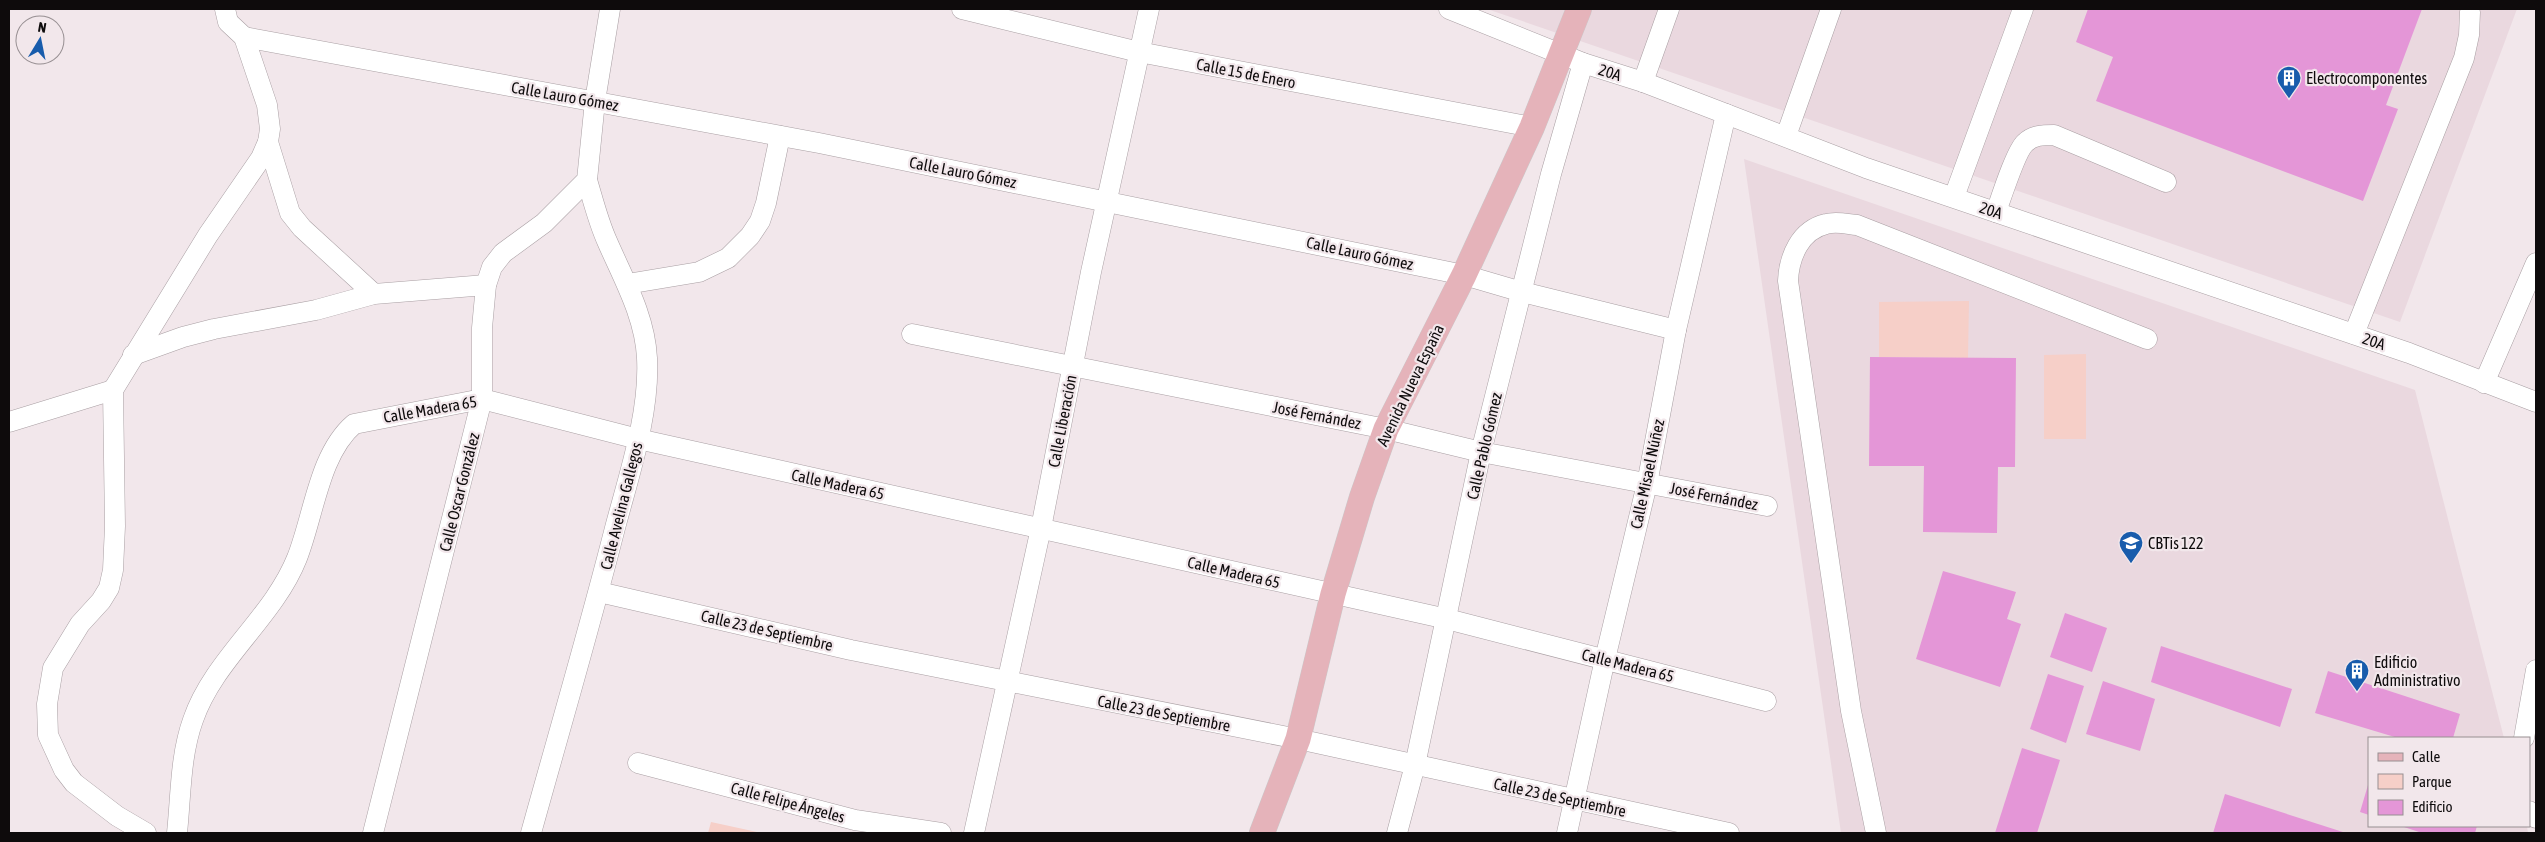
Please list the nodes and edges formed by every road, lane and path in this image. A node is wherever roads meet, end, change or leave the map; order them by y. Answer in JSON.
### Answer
{"nodes":[{"id":1,"x":225,"y":9,"type":"edge"},
{"id":2,"x":610,"y":9,"type":"edge"},
{"id":3,"x":962,"y":9,"type":"edge"},
{"id":4,"x":1149,"y":9,"type":"edge"},
{"id":5,"x":1448,"y":9,"type":"edge"},
{"id":6,"x":1579,"y":9,"type":"edge"},
{"id":7,"x":1669,"y":9,"type":"edge"},
{"id":8,"x":1831,"y":9,"type":"edge"},
{"id":9,"x":2023,"y":9,"type":"edge"},
{"id":10,"x":2470,"y":12,"type":"dead end"},
{"id":11,"x":244,"y":37,"type":"junction"},
{"id":12,"x":1139,"y":52,"type":"junction"},
{"id":13,"x":1573,"y":58,"type":"junction"},
{"id":14,"x":1643,"y":82,"type":"junction"},
{"id":15,"x":595,"y":101,"type":"junction"},
{"id":16,"x":1726,"y":114,"type":"junction"},
{"id":17,"x":1532,"y":127,"type":"junction"},
{"id":18,"x":780,"y":136,"type":"junction"},
{"id":19,"x":1786,"y":136,"type":"junction"},
{"id":20,"x":268,"y":142,"type":"junction"},
{"id":21,"x":587,"y":180,"type":"junction"},
{"id":22,"x":2166,"y":182,"type":"dead end"},
{"id":23,"x":1954,"y":197,"type":"junction"},
{"id":24,"x":1107,"y":201,"type":"junction"},
{"id":25,"x":1996,"y":212,"type":"junction"},
{"id":26,"x":2536,"y":263,"type":"edge"},
{"id":27,"x":1464,"y":275,"type":"junction"},
{"id":28,"x":627,"y":284,"type":"junction"},
{"id":29,"x":486,"y":285,"type":"junction"},
{"id":30,"x":1522,"y":292,"type":"junction"},
{"id":31,"x":374,"y":294,"type":"junction"},
{"id":32,"x":1676,"y":330,"type":"junction"},
{"id":33,"x":912,"y":334,"type":"dead end"},
{"id":34,"x":2354,"y":334,"type":"junction"},
{"id":35,"x":2147,"y":340,"type":"dead end"},
{"id":36,"x":133,"y":355,"type":"junction"},
{"id":37,"x":1073,"y":366,"type":"junction"},
{"id":38,"x":2484,"y":382,"type":"junction"},
{"id":39,"x":113,"y":390,"type":"junction"},
{"id":40,"x":482,"y":399,"type":"junction"},
{"id":41,"x":2536,"y":402,"type":"edge"},
{"id":42,"x":9,"y":422,"type":"edge"},
{"id":43,"x":1386,"y":429,"type":"junction"},
{"id":44,"x":638,"y":439,"type":"junction"},
{"id":45,"x":1481,"y":452,"type":"junction"},
{"id":46,"x":1646,"y":484,"type":"junction"},
{"id":47,"x":1767,"y":506,"type":"dead end"},
{"id":48,"x":1041,"y":528,"type":"junction"},
{"id":49,"x":599,"y":592,"type":"junction"},
{"id":50,"x":1333,"y":594,"type":"junction"},
{"id":51,"x":1447,"y":619,"type":"junction"},
{"id":52,"x":1605,"y":659,"type":"junction"},
{"id":53,"x":2536,"y":670,"type":"edge"},
{"id":54,"x":1006,"y":682,"type":"junction"},
{"id":55,"x":1766,"y":701,"type":"dead end"},
{"id":56,"x":2524,"y":737,"type":"edge"},
{"id":57,"x":1298,"y":739,"type":"junction"},
{"id":58,"x":638,"y":763,"type":"dead end"},
{"id":59,"x":1415,"y":766,"type":"junction"},
{"id":60,"x":1574,"y":800,"type":"junction"},
{"id":61,"x":854,"y":826,"type":"edge"},
{"id":62,"x":146,"y":833,"type":"edge"},
{"id":63,"x":177,"y":833,"type":"edge"},
{"id":64,"x":373,"y":833,"type":"edge"},
{"id":65,"x":531,"y":833,"type":"edge"},
{"id":66,"x":941,"y":833,"type":"edge"},
{"id":67,"x":974,"y":833,"type":"edge"},
{"id":68,"x":1262,"y":833,"type":"edge"},
{"id":69,"x":1397,"y":833,"type":"edge"},
{"id":70,"x":1567,"y":833,"type":"edge"},
{"id":71,"x":1729,"y":833,"type":"edge"},
{"id":72,"x":1876,"y":833,"type":"edge"}],
"edges":[{"from":1,"to":11,"type":"street"},
{"from":2,"to":15,"type":"street"},
{"from":3,"to":12,"type":"street","name":"Calle 15 de Enero"},
{"from":4,"to":12,"type":"street","name":"Calle Liberación"},
{"from":5,"to":13,"type":"street","name":"20A"},
{"from":6,"to":13,"type":"main road","name":"Avenida Nueva España"},
{"from":7,"to":14,"type":"street"},
{"from":8,"to":19,"type":"street"},
{"from":9,"to":23,"type":"street"},
{"from":10,"to":34,"type":"street"},
{"from":11,"to":15,"type":"street","name":"Calle Lauro Gómez"},
{"from":11,"to":20,"type":"street"},
{"from":12,"to":17,"type":"street","name":"Calle 15 de Enero"},
{"from":12,"to":24,"type":"street","name":"Calle Liberación"},
{"from":13,"to":14,"type":"street","name":"20A"},
{"from":13,"to":17,"type":"main road","name":"Avenida Nueva España"},
{"from":13,"to":30,"type":"street","name":"Calle Pablo Gómez"},
{"from":14,"to":16,"type":"street","name":"20A"},
{"from":15,"to":18,"type":"street","name":"Calle Lauro Gómez"},
{"from":15,"to":21,"type":"street"},
{"from":16,"to":19,"type":"street","name":"20A"},
{"from":16,"to":32,"type":"street","name":"Calle Misael Núñez"},
{"from":17,"to":27,"type":"main road","name":"Avenida Nueva España"},
{"from":18,"to":24,"type":"street","name":"Calle Lauro Gómez"},
{"from":18,"to":28,"type":"street"},
{"from":19,"to":23,"type":"street","name":"20A"},
{"from":20,"to":31,"type":"street"},
{"from":20,"to":36,"type":"street"},
{"from":21,"to":28,"type":"street","name":"Calle Avelina Gallegos"},
{"from":21,"to":29,"type":"street","name":"Calle Oscar González"},
{"from":22,"to":25,"type":"street"},
{"from":23,"to":25,"type":"street","name":"20A"},
{"from":24,"to":27,"type":"street","name":"Calle Lauro Gómez"},
{"from":24,"to":37,"type":"street","name":"Calle Liberación"},
{"from":25,"to":34,"type":"street","name":"20A"},
{"from":26,"to":38,"type":"street"},
{"from":27,"to":30,"type":"street","name":"Calle Lauro Gómez"},
{"from":27,"to":43,"type":"main road","name":"Avenida Nueva España"},
{"from":28,"to":44,"type":"street","name":"Calle Avelina Gallegos"},
{"from":29,"to":31,"type":"street"},
{"from":29,"to":40,"type":"street","name":"Calle Oscar González"},
{"from":30,"to":32,"type":"street","name":"Calle Lauro Gómez"},
{"from":30,"to":45,"type":"street","name":"Calle Pablo Gómez"},
{"from":31,"to":36,"type":"street"},
{"from":32,"to":46,"type":"street","name":"Calle Misael Núñez"},
{"from":33,"to":37,"type":"street","name":"José Fernández"},
{"from":34,"to":38,"type":"street","name":"20A"},
{"from":35,"to":72,"type":"street"},
{"from":36,"to":39,"type":"street"},
{"from":37,"to":43,"type":"street","name":"José Fernández"},
{"from":37,"to":48,"type":"street","name":"Calle Liberación"},
{"from":38,"to":41,"type":"street","name":"20A"},
{"from":39,"to":42,"type":"street"},
{"from":39,"to":62,"type":"street"},
{"from":40,"to":44,"type":"street","name":"Calle Madera 65"},
{"from":40,"to":63,"type":"street","name":"Calle Madera 65"},
{"from":40,"to":64,"type":"street","name":"Calle Oscar González"},
{"from":43,"to":45,"type":"street","name":"José Fernández"},
{"from":43,"to":50,"type":"main road","name":"Avenida Nueva España"},
{"from":44,"to":48,"type":"street","name":"Calle Madera 65"},
{"from":44,"to":49,"type":"street","name":"Calle Avelina Gallegos"},
{"from":45,"to":46,"type":"street","name":"José Fernández"},
{"from":45,"to":51,"type":"street","name":"Calle Pablo Gómez"},
{"from":46,"to":47,"type":"street","name":"José Fernández"},
{"from":46,"to":52,"type":"street","name":"Calle Misael Núñez"},
{"from":48,"to":50,"type":"street","name":"Calle Madera 65"},
{"from":48,"to":54,"type":"street","name":"Calle Liberación"},
{"from":49,"to":54,"type":"street","name":"Calle 23 de Septiembre"},
{"from":49,"to":65,"type":"street","name":"Calle Avelina Gallegos"},
{"from":50,"to":51,"type":"street","name":"Calle Madera 65"},
{"from":50,"to":57,"type":"main road","name":"Avenida Nueva España"},
{"from":51,"to":52,"type":"street","name":"Calle Madera 65"},
{"from":51,"to":59,"type":"street","name":"Calle Pablo Gómez"},
{"from":52,"to":55,"type":"street","name":"Calle Madera 65"},
{"from":52,"to":60,"type":"street","name":"Calle Misael Núñez"},
{"from":53,"to":56,"type":"street"},
{"from":54,"to":57,"type":"street","name":"Calle 23 de Septiembre"},
{"from":54,"to":67,"type":"street","name":"Calle Liberación"},
{"from":57,"to":59,"type":"street","name":"Calle 23 de Septiembre"},
{"from":57,"to":68,"type":"main road","name":"Avenida Nueva España"},
{"from":58,"to":61,"type":"street","name":"Calle Felipe Ángeles"},
{"from":59,"to":60,"type":"street","name":"Calle 23 de Septiembre"},
{"from":59,"to":69,"type":"street","name":"Calle Pablo Gómez"},
{"from":60,"to":70,"type":"street","name":"Calle Misael Núñez"},
{"from":60,"to":71,"type":"street","name":"Calle 23 de Septiembre"},
{"from":61,"to":66,"type":"street","name":"Calle Felipe Ángeles"}]}
